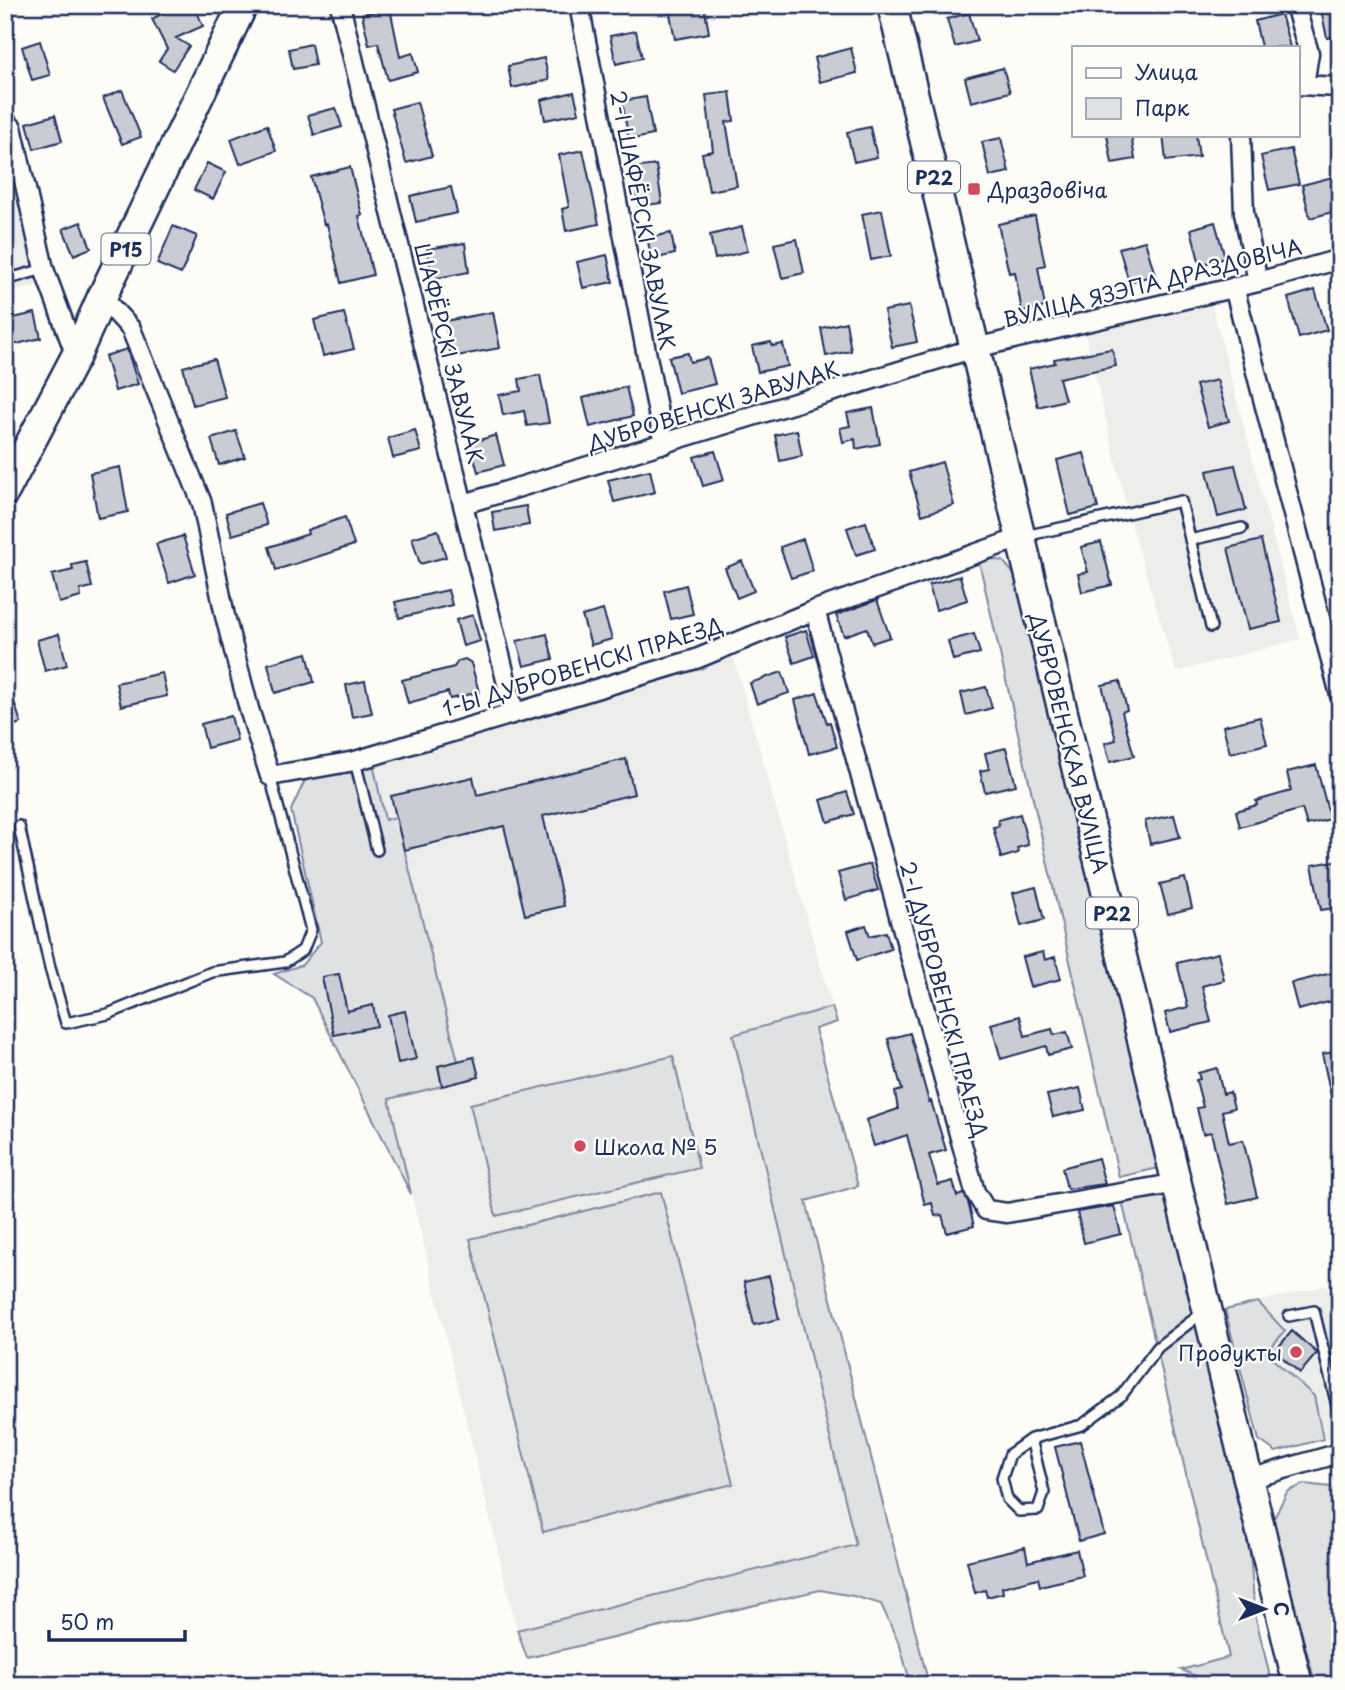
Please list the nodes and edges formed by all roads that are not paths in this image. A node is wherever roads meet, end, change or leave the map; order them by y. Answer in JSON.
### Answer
{"nodes":[{"id":1,"x":243,"y":5,"type":"edge"},
{"id":2,"x":340,"y":5,"type":"edge"},
{"id":3,"x":579,"y":5,"type":"edge"},
{"id":4,"x":892,"y":5,"type":"edge"},
{"id":5,"x":1296,"y":5,"type":"edge"},
{"id":6,"x":1301,"y":85,"type":"edge"},
{"id":7,"x":1340,"y":87,"type":"edge"},
{"id":8,"x":5,"y":122,"type":"edge"},
{"id":9,"x":1241,"y":136,"type":"edge"},
{"id":10,"x":1340,"y":259,"type":"edge"},
{"id":11,"x":44,"y":269,"type":"junction"},
{"id":12,"x":5,"y":280,"type":"edge"},
{"id":13,"x":1258,"y":282,"type":"junction"},
{"id":14,"x":1234,"y":287,"type":"junction"},
{"id":15,"x":103,"y":297,"type":"junction"},
{"id":16,"x":975,"y":348,"type":"junction"},
{"id":17,"x":76,"y":356,"type":"junction"},
{"id":18,"x":664,"y":444,"type":"junction"},
{"id":19,"x":5,"y":491,"type":"edge"},
{"id":20,"x":464,"y":504,"type":"junction"},
{"id":21,"x":1242,"y":528,"type":"dead end"},
{"id":22,"x":1020,"y":538,"type":"junction"},
{"id":23,"x":1190,"y":540,"type":"junction"},
{"id":24,"x":815,"y":610,"type":"junction"},
{"id":25,"x":1211,"y":627,"type":"dead end"},
{"id":26,"x":1340,"y":695,"type":"edge"},
{"id":27,"x":514,"y":712,"type":"junction"},
{"id":28,"x":355,"y":761,"type":"junction"},
{"id":29,"x":270,"y":776,"type":"junction"},
{"id":30,"x":19,"y":826,"type":"dead end"},
{"id":31,"x":377,"y":850,"type":"dead end"},
{"id":32,"x":1178,"y":1183,"type":"junction"},
{"id":33,"x":1206,"y":1310,"type":"junction"},
{"id":34,"x":1289,"y":1316,"type":"dead end"},
{"id":35,"x":1340,"y":1418,"type":"edge"},
{"id":36,"x":1031,"y":1439,"type":"junction"},
{"id":37,"x":1340,"y":1453,"type":"edge"},
{"id":38,"x":1249,"y":1479,"type":"junction"},
{"id":39,"x":1298,"y":1685,"type":"edge"}],
"edges":[{"from":1,"to":15,"type":"main road","number":"Р15"},
{"from":2,"to":20,"type":"street","name":"ШАФЁРСКІ ЗАВУЛАК"},
{"from":3,"to":18,"type":"street","name":"2-І ШАФЁРСКІ ЗАВУЛАК"},
{"from":4,"to":16,"type":"main road","name":"ДУБРОВЕНСКАЯ ВУЛІЦА","number":"Р22"},
{"from":5,"to":6,"type":"street"},
{"from":6,"to":7,"type":"street"},
{"from":8,"to":11,"type":"street"},
{"from":9,"to":13,"type":"street"},
{"from":10,"to":13,"type":"street","name":"ВУЛІЦА ЯЗЭПА ДРАЗДОВІЧА"},
{"from":11,"to":12,"type":"lane"},
{"from":11,"to":17,"type":"street"},
{"from":13,"to":14,"type":"street","name":"ВУЛІЦА ЯЗЭПА ДРАЗДОВІЧА"},
{"from":14,"to":16,"type":"street","name":"ВУЛІЦА ЯЗЭПА ДРАЗДОВІЧА"},
{"from":14,"to":26,"type":"street"},
{"from":15,"to":17,"type":"main road","number":"Р15"},
{"from":15,"to":29,"type":"street"},
{"from":16,"to":18,"type":"street","name":"ДУБРОВЕНСКІ ЗАВУЛАК"},
{"from":16,"to":22,"type":"main road","name":"ДУБРОВЕНСКАЯ ВУЛІЦА","number":"Р22"},
{"from":17,"to":19,"type":"main road","number":"Р15"},
{"from":18,"to":20,"type":"street","name":"ДУБРОВЕНСКІ ЗАВУЛАК"},
{"from":20,"to":27,"type":"street","name":"ШАФЁРСКІ ЗАВУЛАК"},
{"from":21,"to":23,"type":"lane"},
{"from":22,"to":23,"type":"lane"},
{"from":22,"to":24,"type":"street","name":"1-Ы ДУБРОВЕНСКІ ПРАЕЗД"},
{"from":22,"to":32,"type":"main road","name":"ДУБРОВЕНСКАЯ ВУЛІЦА","number":"Р22"},
{"from":23,"to":25,"type":"lane"},
{"from":24,"to":27,"type":"street","name":"1-Ы ДУБРОВЕНСКІ ПРАЕЗД"},
{"from":24,"to":32,"type":"street","name":"2-І ДУБРОВЕНСКІ ПРАЕЗД"},
{"from":27,"to":28,"type":"street","name":"1-Ы ДУБРОВЕНСКІ ПРАЕЗД"},
{"from":28,"to":29,"type":"street","name":"1-Ы ДУБРОВЕНСКІ ПРАЕЗД"},
{"from":28,"to":31,"type":"lane"},
{"from":29,"to":30,"type":"lane"},
{"from":32,"to":33,"type":"main road","name":"ДУБРОВЕНСКАЯ ВУЛІЦА","number":"Р22"},
{"from":33,"to":36,"type":"lane"},
{"from":33,"to":38,"type":"main road","name":"ДУБРОВЕНСКАЯ ВУЛІЦА","number":"Р22"},
{"from":34,"to":35,"type":"lane"},
{"from":36,"to":36,"type":"lane"},
{"from":37,"to":38,"type":"street"},
{"from":38,"to":39,"type":"main road","name":"ДУБРОВЕНСКАЯ ВУЛІЦА","number":"Р22"}]}
